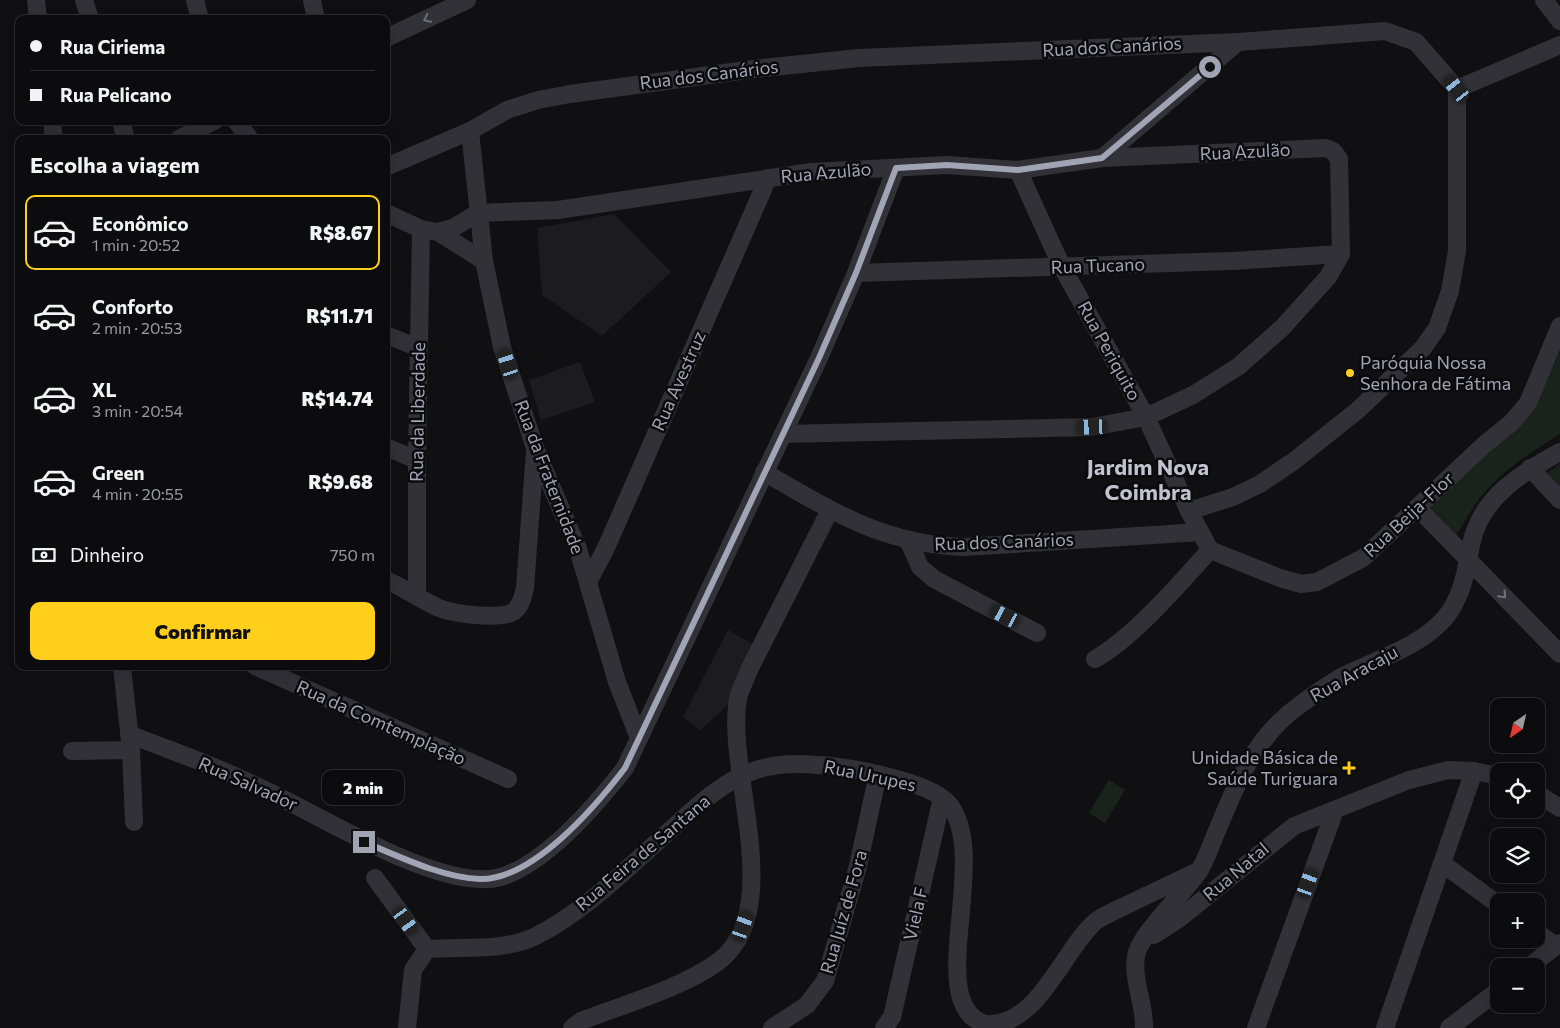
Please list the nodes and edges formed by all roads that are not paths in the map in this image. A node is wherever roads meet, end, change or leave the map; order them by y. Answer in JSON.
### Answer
{"nodes":[{"id":1,"x":36,"y":0,"type":"edge"},
{"id":2,"x":84,"y":0,"type":"edge"},
{"id":3,"x":195,"y":0,"type":"edge"},
{"id":4,"x":312,"y":0,"type":"edge"},
{"id":5,"x":467,"y":0,"type":"edge"},
{"id":6,"x":1544,"y":0,"type":"edge"},
{"id":7,"x":38,"y":15,"type":"edge"},
{"id":8,"x":89,"y":15,"type":"edge"},
{"id":9,"x":199,"y":15,"type":"edge"},
{"id":10,"x":315,"y":15,"type":"edge"},
{"id":11,"x":1560,"y":21,"type":"edge"},
{"id":12,"x":390,"y":36,"type":"edge"},
{"id":13,"x":1238,"y":42,"type":"junction"},
{"id":14,"x":1560,"y":45,"type":"edge"},
{"id":15,"x":1457,"y":89,"type":"junction"},
{"id":16,"x":206,"y":125,"type":"edge"},
{"id":17,"x":239,"y":125,"type":"edge"},
{"id":18,"x":470,"y":131,"type":"junction"},
{"id":19,"x":187,"y":135,"type":"edge"},
{"id":20,"x":247,"y":135,"type":"edge"},
{"id":21,"x":1102,"y":158,"type":"junction"},
{"id":22,"x":390,"y":165,"type":"edge"},
{"id":23,"x":896,"y":168,"type":"junction"},
{"id":24,"x":1018,"y":170,"type":"junction"},
{"id":25,"x":768,"y":178,"type":"junction"},
{"id":26,"x":478,"y":213,"type":"junction"},
{"id":27,"x":390,"y":215,"type":"edge"},
{"id":28,"x":430,"y":230,"type":"junction"},
{"id":29,"x":1341,"y":254,"type":"junction"},
{"id":30,"x":484,"y":261,"type":"junction"},
{"id":31,"x":1062,"y":268,"type":"junction"},
{"id":32,"x":856,"y":273,"type":"junction"},
{"id":33,"x":1560,"y":326,"type":"edge"},
{"id":34,"x":390,"y":337,"type":"edge"},
{"id":35,"x":419,"y":348,"type":"junction"},
{"id":36,"x":1146,"y":417,"type":"junction"},
{"id":37,"x":783,"y":434,"type":"junction"},
{"id":38,"x":535,"y":448,"type":"junction"},
{"id":39,"x":390,"y":449,"type":"edge"},
{"id":40,"x":1560,"y":452,"type":"edge"},
{"id":41,"x":416,"y":460,"type":"junction"},
{"id":42,"x":1530,"y":468,"type":"junction"},
{"id":43,"x":764,"y":472,"type":"junction"},
{"id":44,"x":1560,"y":500,"type":"edge"},
{"id":45,"x":1418,"y":508,"type":"junction"},
{"id":46,"x":830,"y":510,"type":"junction"},
{"id":47,"x":1189,"y":511,"type":"junction"},
{"id":48,"x":1200,"y":532,"type":"junction"},
{"id":49,"x":909,"y":542,"type":"junction"},
{"id":50,"x":606,"y":548,"type":"junction"},
{"id":51,"x":578,"y":549,"type":"junction"},
{"id":52,"x":1210,"y":550,"type":"junction"},
{"id":53,"x":1470,"y":559,"type":"junction"},
{"id":54,"x":390,"y":582,"type":"edge"},
{"id":55,"x":588,"y":582,"type":"junction"},
{"id":56,"x":417,"y":595,"type":"junction"},
{"id":57,"x":1037,"y":633,"type":"dead end"},
{"id":58,"x":1560,"y":654,"type":"edge"},
{"id":59,"x":1095,"y":659,"type":"dead end"},
{"id":60,"x":122,"y":670,"type":"edge"},
{"id":61,"x":264,"y":670,"type":"edge"},
{"id":62,"x":639,"y":738,"type":"junction"},
{"id":63,"x":130,"y":742,"type":"junction"},
{"id":64,"x":72,"y":752,"type":"dead end"},
{"id":65,"x":1474,"y":771,"type":"junction"},
{"id":66,"x":878,"y":774,"type":"junction"},
{"id":67,"x":1490,"y":774,"type":"edge"},
{"id":68,"x":742,"y":776,"type":"junction"},
{"id":69,"x":508,"y":779,"type":"dead end"},
{"id":70,"x":942,"y":798,"type":"junction"},
{"id":71,"x":1545,"y":799,"type":"edge"},
{"id":72,"x":1560,"y":808,"type":"edge"},
{"id":73,"x":1335,"y":810,"type":"junction"},
{"id":74,"x":134,"y":822,"type":"dead end"},
{"id":75,"x":1443,"y":864,"type":"junction"},
{"id":76,"x":1200,"y":870,"type":"junction"},
{"id":77,"x":375,"y":878,"type":"dead end"},
{"id":78,"x":1490,"y":898,"type":"edge"},
{"id":79,"x":1545,"y":937,"type":"edge"},
{"id":80,"x":1140,"y":942,"type":"junction"},
{"id":81,"x":1558,"y":945,"type":"edge"},
{"id":82,"x":427,"y":950,"type":"junction"},
{"id":83,"x":1541,"y":958,"type":"edge"},
{"id":84,"x":1490,"y":997,"type":"edge"},
{"id":85,"x":407,"y":1028,"type":"edge"},
{"id":86,"x":572,"y":1028,"type":"edge"},
{"id":87,"x":772,"y":1028,"type":"edge"},
{"id":88,"x":884,"y":1028,"type":"edge"},
{"id":89,"x":1144,"y":1028,"type":"edge"},
{"id":90,"x":1256,"y":1028,"type":"edge"},
{"id":91,"x":1385,"y":1028,"type":"edge"},
{"id":92,"x":1449,"y":1028,"type":"edge"}],
"edges":[{"from":1,"to":7,"type":"street"},
{"from":2,"to":8,"type":"street"},
{"from":3,"to":9,"type":"street"},
{"from":4,"to":10,"type":"street"},
{"from":5,"to":12,"type":"street","one_way":true},
{"from":6,"to":11,"type":"street"},
{"from":13,"to":15,"type":"street","name":"Rua dos Canários"},
{"from":13,"to":18,"type":"street","name":"Rua dos Canários"},
{"from":13,"to":21,"type":"street"},
{"from":14,"to":15,"type":"street"},
{"from":15,"to":47,"type":"street"},
{"from":16,"to":19,"type":"street"},
{"from":17,"to":20,"type":"street"},
{"from":18,"to":22,"type":"street","name":"Rua dos Canários"},
{"from":18,"to":26,"type":"street","name":"Rua da Fraternidade"},
{"from":21,"to":24,"type":"street","name":"Rua Azulão"},
{"from":21,"to":29,"type":"street","name":"Rua Azulão"},
{"from":23,"to":24,"type":"street","name":"Rua Azulão"},
{"from":23,"to":25,"type":"street","name":"Rua Azulão"},
{"from":23,"to":32,"type":"street","name":"Rua Salvador"},
{"from":24,"to":31,"type":"street","name":"Rua Periquito"},
{"from":25,"to":26,"type":"street","name":"Rua Azulão"},
{"from":25,"to":50,"type":"street","name":"Rua Avestruz"},
{"from":26,"to":28,"type":"street","name":"Rua Azulão"},
{"from":26,"to":30,"type":"street","name":"Rua da Fraternidade"},
{"from":27,"to":28,"type":"street"},
{"from":28,"to":30,"type":"street"},
{"from":28,"to":35,"type":"street","name":"Rua da Liberdade"},
{"from":29,"to":31,"type":"street","name":"Rua Tucano"},
{"from":29,"to":36,"type":"street"},
{"from":30,"to":38,"type":"street","name":"Rua da Fraternidade"},
{"from":31,"to":32,"type":"street","name":"Rua Tucano"},
{"from":31,"to":36,"type":"street","name":"Rua Periquito"},
{"from":32,"to":37,"type":"street","name":"Rua Salvador"},
{"from":33,"to":45,"type":"street","name":"Rua Beija-Flor"},
{"from":34,"to":35,"type":"street"},
{"from":35,"to":41,"type":"street","name":"Rua da Liberdade"},
{"from":36,"to":37,"type":"street"},
{"from":36,"to":47,"type":"street","name":"Rua Periquito"},
{"from":37,"to":43,"type":"street","name":"Rua Salvador"},
{"from":38,"to":51,"type":"street","name":"Rua da Fraternidade"},
{"from":38,"to":56,"type":"street"},
{"from":39,"to":41,"type":"street"},
{"from":40,"to":42,"type":"street","name":"Rua Aracaju"},
{"from":41,"to":56,"type":"street","name":"Rua da Liberdade"},
{"from":42,"to":44,"type":"street"},
{"from":42,"to":53,"type":"street","name":"Rua Aracaju"},
{"from":43,"to":46,"type":"street","name":"Rua dos Canários"},
{"from":43,"to":62,"type":"street","name":"Rua Salvador"},
{"from":45,"to":52,"type":"street","name":"Rua Beija-Flor"},
{"from":45,"to":53,"type":"street"},
{"from":46,"to":49,"type":"street","name":"Rua dos Canários"},
{"from":46,"to":68,"type":"street"},
{"from":47,"to":48,"type":"street","name":"Rua Periquito"},
{"from":48,"to":49,"type":"street","name":"Rua dos Canários"},
{"from":48,"to":52,"type":"street"},
{"from":49,"to":57,"type":"street"},
{"from":50,"to":51,"type":"street"},
{"from":50,"to":55,"type":"street","name":"Rua Avestruz"},
{"from":51,"to":55,"type":"street","name":"Rua da Fraternidade"},
{"from":52,"to":59,"type":"street"},
{"from":53,"to":58,"type":"street","one_way":true},
{"from":53,"to":76,"type":"street","name":"Rua Aracaju"},
{"from":54,"to":56,"type":"street"},
{"from":55,"to":62,"type":"street","name":"Rua da Fraternidade"},
{"from":60,"to":63,"type":"street"},
{"from":61,"to":69,"type":"street","name":"Rua da Comtemplação"},
{"from":62,"to":63,"type":"street","name":"Rua Salvador"},
{"from":63,"to":64,"type":"street"},
{"from":63,"to":74,"type":"street"},
{"from":65,"to":67,"type":"street","name":"Rua Natal"},
{"from":65,"to":73,"type":"street","name":"Rua Natal"},
{"from":65,"to":75,"type":"street"},
{"from":66,"to":68,"type":"street","name":"Rua Urupes"},
{"from":66,"to":70,"type":"street","name":"Rua Urupes"},
{"from":66,"to":87,"type":"street","name":"Rua Juíz de Fora"},
{"from":68,"to":82,"type":"street","name":"Rua Feira de Santana"},
{"from":68,"to":86,"type":"street"},
{"from":70,"to":76,"type":"street","name":"Rua Urupes"},
{"from":70,"to":88,"type":"street","name":"Viela F"},
{"from":71,"to":72,"type":"street"},
{"from":73,"to":80,"type":"street","name":"Rua Natal"},
{"from":73,"to":90,"type":"street"},
{"from":75,"to":78,"type":"street"},
{"from":75,"to":91,"type":"street"},
{"from":76,"to":80,"type":"street","name":"Rua Aracaju"},
{"from":77,"to":82,"type":"street"},
{"from":79,"to":81,"type":"street"},
{"from":80,"to":89,"type":"street"},
{"from":81,"to":83,"type":"street"},
{"from":82,"to":85,"type":"street"},
{"from":84,"to":92,"type":"street"}]}
